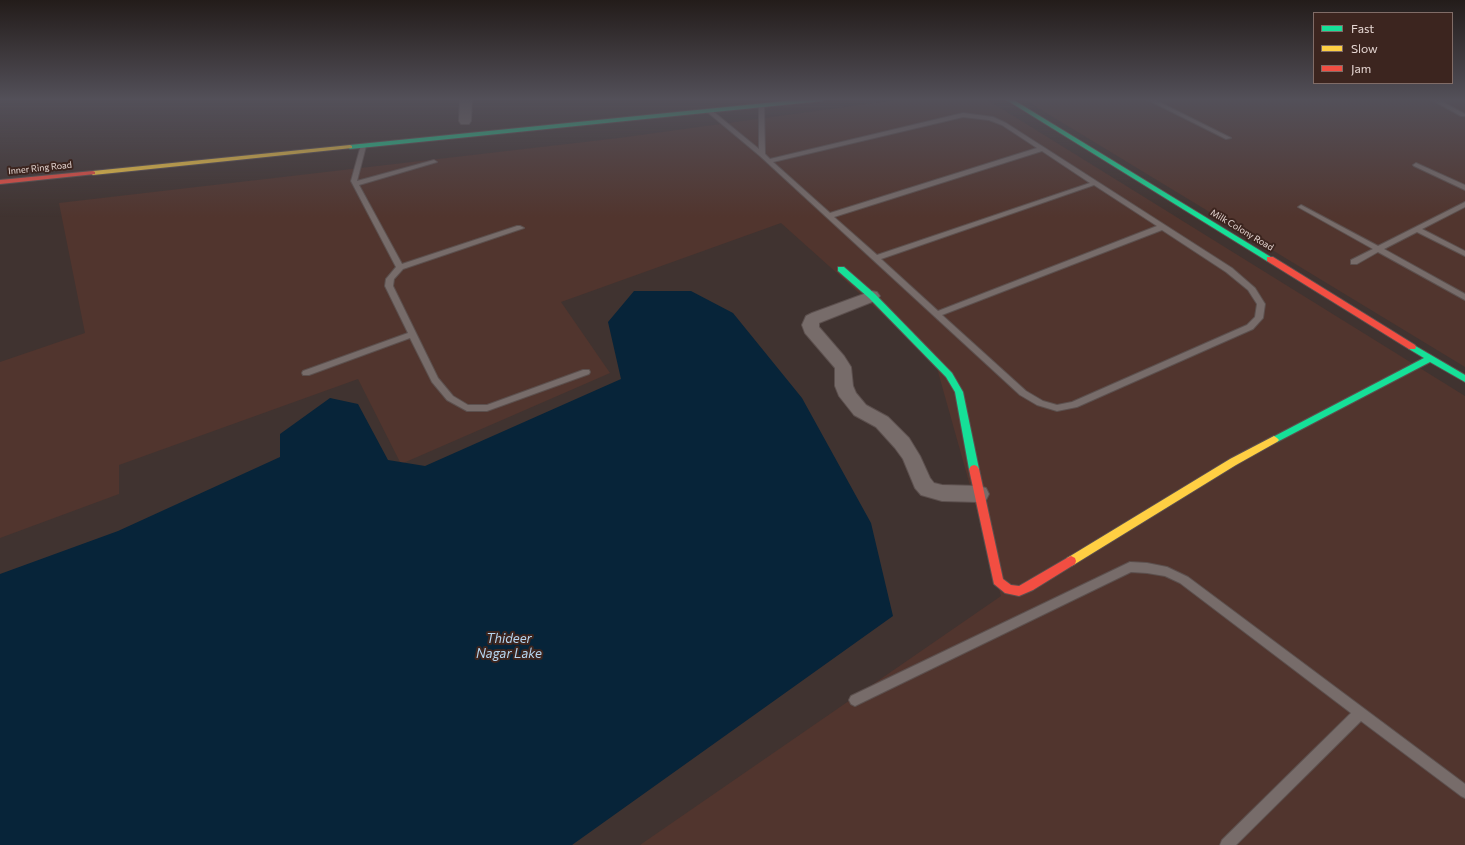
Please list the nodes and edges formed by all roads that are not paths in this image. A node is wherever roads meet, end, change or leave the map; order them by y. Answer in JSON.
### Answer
{"nodes":[{"id":1,"x":436,"y":138,"type":"edge"},
{"id":2,"x":742,"y":138,"type":"edge"},
{"id":3,"x":762,"y":138,"type":"edge"},
{"id":4,"x":864,"y":138,"type":"edge"},
{"id":5,"x":1026,"y":138,"type":"edge"},
{"id":6,"x":1072,"y":138,"type":"edge"},
{"id":7,"x":363,"y":146,"type":"junction"},
{"id":8,"x":1042,"y":149,"type":"junction"},
{"id":9,"x":762,"y":155,"type":"junction"},
{"id":10,"x":769,"y":161,"type":"junction"},
{"id":11,"x":434,"y":162,"type":"dead end"},
{"id":12,"x":1416,"y":164,"type":"dead end"},
{"id":13,"x":0,"y":182,"type":"edge"},
{"id":14,"x":1095,"y":183,"type":"junction"},
{"id":15,"x":355,"y":184,"type":"junction"},
{"id":16,"x":1465,"y":188,"type":"edge"},
{"id":17,"x":1465,"y":204,"type":"edge"},
{"id":18,"x":1301,"y":207,"type":"dead end"},
{"id":19,"x":829,"y":216,"type":"junction"},
{"id":20,"x":1162,"y":227,"type":"junction"},
{"id":21,"x":520,"y":228,"type":"dead end"},
{"id":22,"x":1417,"y":230,"type":"junction"},
{"id":23,"x":1378,"y":249,"type":"junction"},
{"id":24,"x":1465,"y":254,"type":"edge"},
{"id":25,"x":876,"y":258,"type":"junction"},
{"id":26,"x":1354,"y":262,"type":"dead end"},
{"id":27,"x":400,"y":268,"type":"junction"},
{"id":28,"x":841,"y":269,"type":"dead end"},
{"id":29,"x":872,"y":296,"type":"junction"},
{"id":30,"x":1465,"y":297,"type":"edge"},
{"id":31,"x":937,"y":314,"type":"junction"},
{"id":32,"x":413,"y":334,"type":"junction"},
{"id":33,"x":1431,"y":358,"type":"junction"},
{"id":34,"x":586,"y":372,"type":"dead end"},
{"id":35,"x":306,"y":373,"type":"dead end"},
{"id":36,"x":1465,"y":379,"type":"edge"},
{"id":37,"x":979,"y":494,"type":"junction"},
{"id":38,"x":855,"y":700,"type":"dead end"},
{"id":39,"x":1360,"y":713,"type":"junction"},
{"id":40,"x":1465,"y":792,"type":"edge"},
{"id":41,"x":1227,"y":845,"type":"edge"}],
"edges":[{"from":1,"to":7,"type":"main road","name":"Inner Ring Road"},
{"from":2,"to":9,"type":"lane"},
{"from":3,"to":9,"type":"lane"},
{"from":4,"to":10,"type":"lane"},
{"from":5,"to":8,"type":"lane"},
{"from":6,"to":33,"type":"main road","name":"Milk Colony Road"},
{"from":7,"to":13,"type":"main road","name":"Inner Ring Road"},
{"from":7,"to":15,"type":"lane"},
{"from":8,"to":14,"type":"lane"},
{"from":8,"to":19,"type":"lane"},
{"from":9,"to":10,"type":"lane"},
{"from":10,"to":19,"type":"lane"},
{"from":11,"to":15,"type":"lane"},
{"from":12,"to":16,"type":"lane"},
{"from":14,"to":20,"type":"lane"},
{"from":14,"to":25,"type":"lane"},
{"from":15,"to":27,"type":"lane"},
{"from":17,"to":22,"type":"lane"},
{"from":18,"to":23,"type":"lane"},
{"from":19,"to":25,"type":"lane"},
{"from":20,"to":31,"type":"lane"},
{"from":20,"to":31,"type":"lane"},
{"from":21,"to":27,"type":"lane"},
{"from":22,"to":23,"type":"lane"},
{"from":22,"to":24,"type":"lane"},
{"from":23,"to":26,"type":"lane"},
{"from":23,"to":30,"type":"lane"},
{"from":25,"to":31,"type":"lane"},
{"from":27,"to":32,"type":"lane"},
{"from":28,"to":29,"type":"main road"},
{"from":29,"to":37,"type":"main road"},
{"from":29,"to":37,"type":"street"},
{"from":32,"to":34,"type":"lane"},
{"from":32,"to":35,"type":"lane"},
{"from":33,"to":36,"type":"main road","name":"Milk Colony Road"},
{"from":33,"to":37,"type":"main road"},
{"from":38,"to":39,"type":"lane"},
{"from":39,"to":40,"type":"lane"},
{"from":39,"to":41,"type":"lane"}]}
